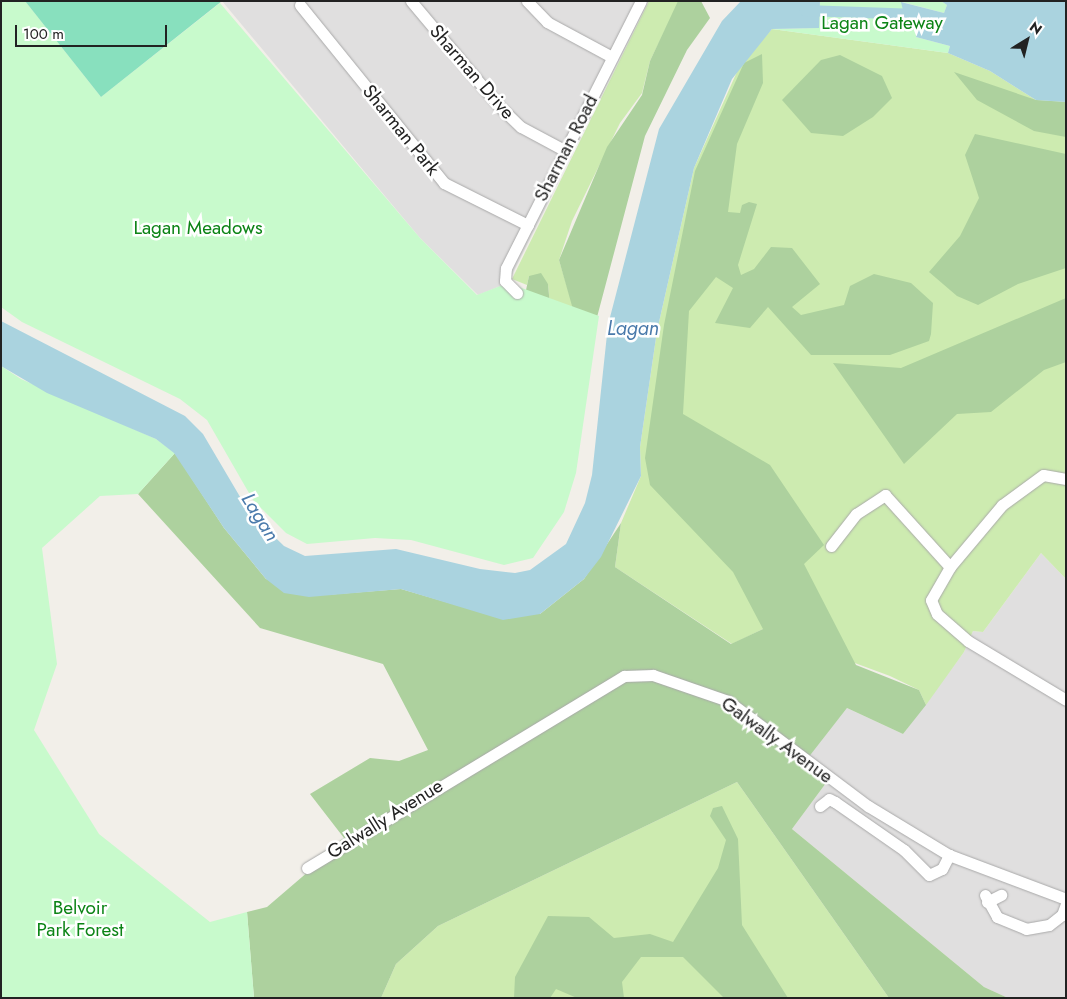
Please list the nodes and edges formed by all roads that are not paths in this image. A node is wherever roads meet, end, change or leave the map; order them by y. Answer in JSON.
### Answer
{"nodes":[{"id":1,"x":411,"y":1,"type":"edge"},
{"id":2,"x":527,"y":1,"type":"edge"},
{"id":3,"x":641,"y":1,"type":"edge"},
{"id":4,"x":300,"y":5,"type":"dead end"},
{"id":5,"x":612,"y":57,"type":"junction"},
{"id":6,"x":564,"y":150,"type":"junction"},
{"id":7,"x":528,"y":226,"type":"junction"},
{"id":8,"x":517,"y":293,"type":"dead end"},
{"id":9,"x":1066,"y":480,"type":"edge"},
{"id":10,"x":831,"y":546,"type":"dead end"},
{"id":11,"x":950,"y":567,"type":"junction"},
{"id":12,"x":1066,"y":700,"type":"edge"},
{"id":13,"x":820,"y":806,"type":"dead end"},
{"id":14,"x":949,"y":855,"type":"junction"},
{"id":15,"x":307,"y":868,"type":"dead end"},
{"id":16,"x":1001,"y":895,"type":"dead end"},
{"id":17,"x":1066,"y":898,"type":"edge"},
{"id":18,"x":1066,"y":904,"type":"edge"}],
"edges":[{"from":1,"to":6,"type":"street","name":"Sharman Drive"},
{"from":2,"to":5,"type":"street"},
{"from":3,"to":5,"type":"street","name":"Sharman Road"},
{"from":4,"to":7,"type":"street","name":"Sharman Park"},
{"from":5,"to":6,"type":"street","name":"Sharman Road"},
{"from":6,"to":7,"type":"street","name":"Sharman Road"},
{"from":7,"to":8,"type":"street","name":"Sharman Road"},
{"from":9,"to":11,"type":"street"},
{"from":10,"to":11,"type":"street"},
{"from":11,"to":12,"type":"street"},
{"from":13,"to":14,"type":"street"},
{"from":14,"to":15,"type":"street","name":"Galwally Avenue"},
{"from":14,"to":17,"type":"street","name":"Galwally Avenue"},
{"from":16,"to":18,"type":"street"}]}
